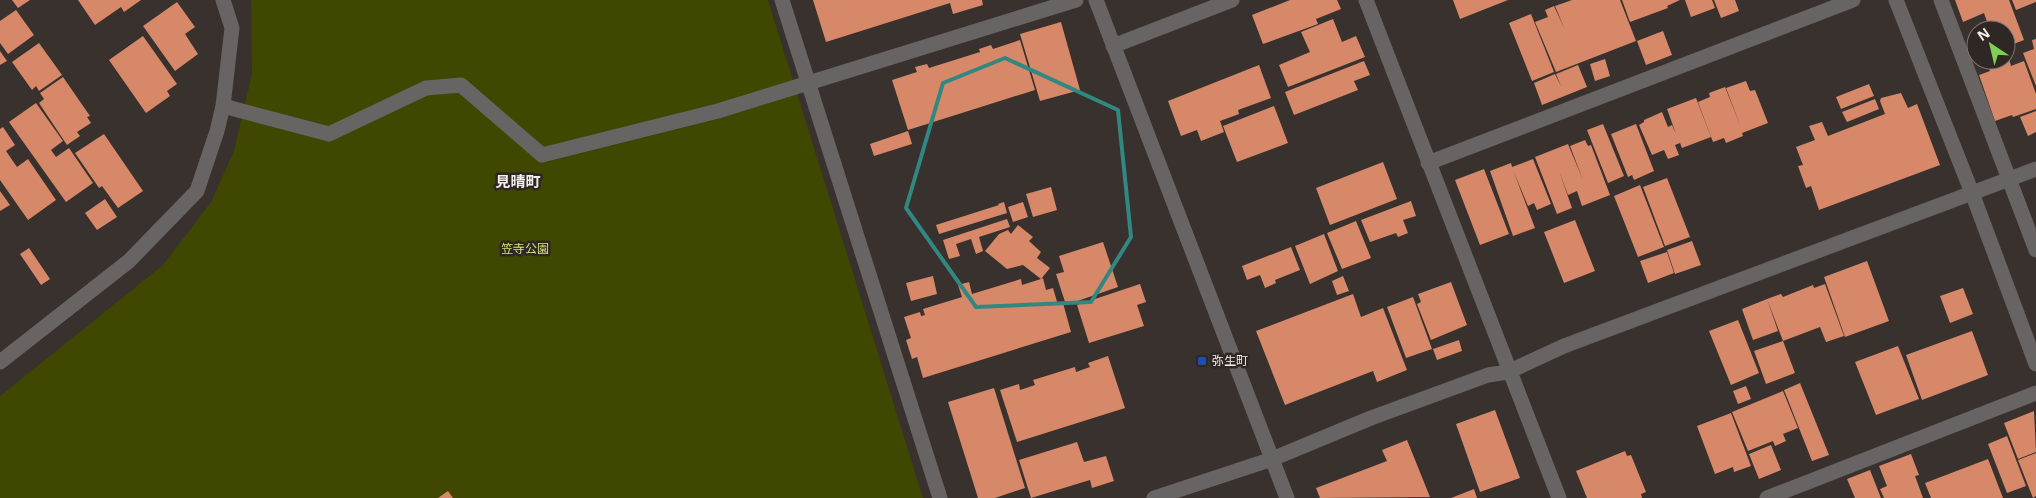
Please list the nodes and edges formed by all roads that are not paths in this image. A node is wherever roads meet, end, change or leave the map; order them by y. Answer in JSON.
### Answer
{"nodes":[{"id":1,"x":223,"y":0,"type":"edge"},
{"id":2,"x":782,"y":0,"type":"edge"},
{"id":3,"x":1076,"y":0,"type":"edge"},
{"id":4,"x":1096,"y":0,"type":"edge"},
{"id":5,"x":1232,"y":0,"type":"edge"},
{"id":6,"x":1366,"y":0,"type":"edge"},
{"id":7,"x":1853,"y":0,"type":"edge"},
{"id":8,"x":1896,"y":0,"type":"edge"},
{"id":9,"x":1941,"y":0,"type":"edge"},
{"id":10,"x":1114,"y":46,"type":"junction"},
{"id":11,"x":808,"y":83,"type":"junction"},
{"id":12,"x":223,"y":106,"type":"junction"},
{"id":13,"x":1428,"y":163,"type":"junction"},
{"id":14,"x":2036,"y":169,"type":"edge"},
{"id":15,"x":2010,"y":179,"type":"junction"},
{"id":16,"x":1972,"y":193,"type":"junction"},
{"id":17,"x":2036,"y":250,"type":"edge"},
{"id":18,"x":0,"y":362,"type":"edge"},
{"id":19,"x":2036,"y":364,"type":"edge"},
{"id":20,"x":1508,"y":372,"type":"junction"},
{"id":21,"x":2036,"y":393,"type":"edge"},
{"id":22,"x":1272,"y":459,"type":"junction"},
{"id":23,"x":940,"y":498,"type":"edge"},
{"id":24,"x":1154,"y":498,"type":"edge"},
{"id":25,"x":1286,"y":498,"type":"edge"},
{"id":26,"x":1559,"y":498,"type":"edge"},
{"id":27,"x":1767,"y":498,"type":"edge"}],
"edges":[{"from":1,"to":12,"type":"street"},
{"from":2,"to":11,"type":"street"},
{"from":3,"to":11,"type":"street"},
{"from":4,"to":10,"type":"street"},
{"from":5,"to":10,"type":"street"},
{"from":6,"to":13,"type":"street"},
{"from":7,"to":13,"type":"street"},
{"from":8,"to":16,"type":"street"},
{"from":9,"to":15,"type":"street"},
{"from":10,"to":22,"type":"street"},
{"from":11,"to":12,"type":"street"},
{"from":11,"to":23,"type":"street"},
{"from":12,"to":18,"type":"street"},
{"from":13,"to":20,"type":"street"},
{"from":14,"to":15,"type":"street"},
{"from":15,"to":16,"type":"street"},
{"from":15,"to":17,"type":"street"},
{"from":16,"to":19,"type":"street"},
{"from":16,"to":20,"type":"street"},
{"from":20,"to":22,"type":"street"},
{"from":20,"to":26,"type":"street"},
{"from":21,"to":27,"type":"street"},
{"from":22,"to":24,"type":"street"},
{"from":22,"to":25,"type":"street"}]}
